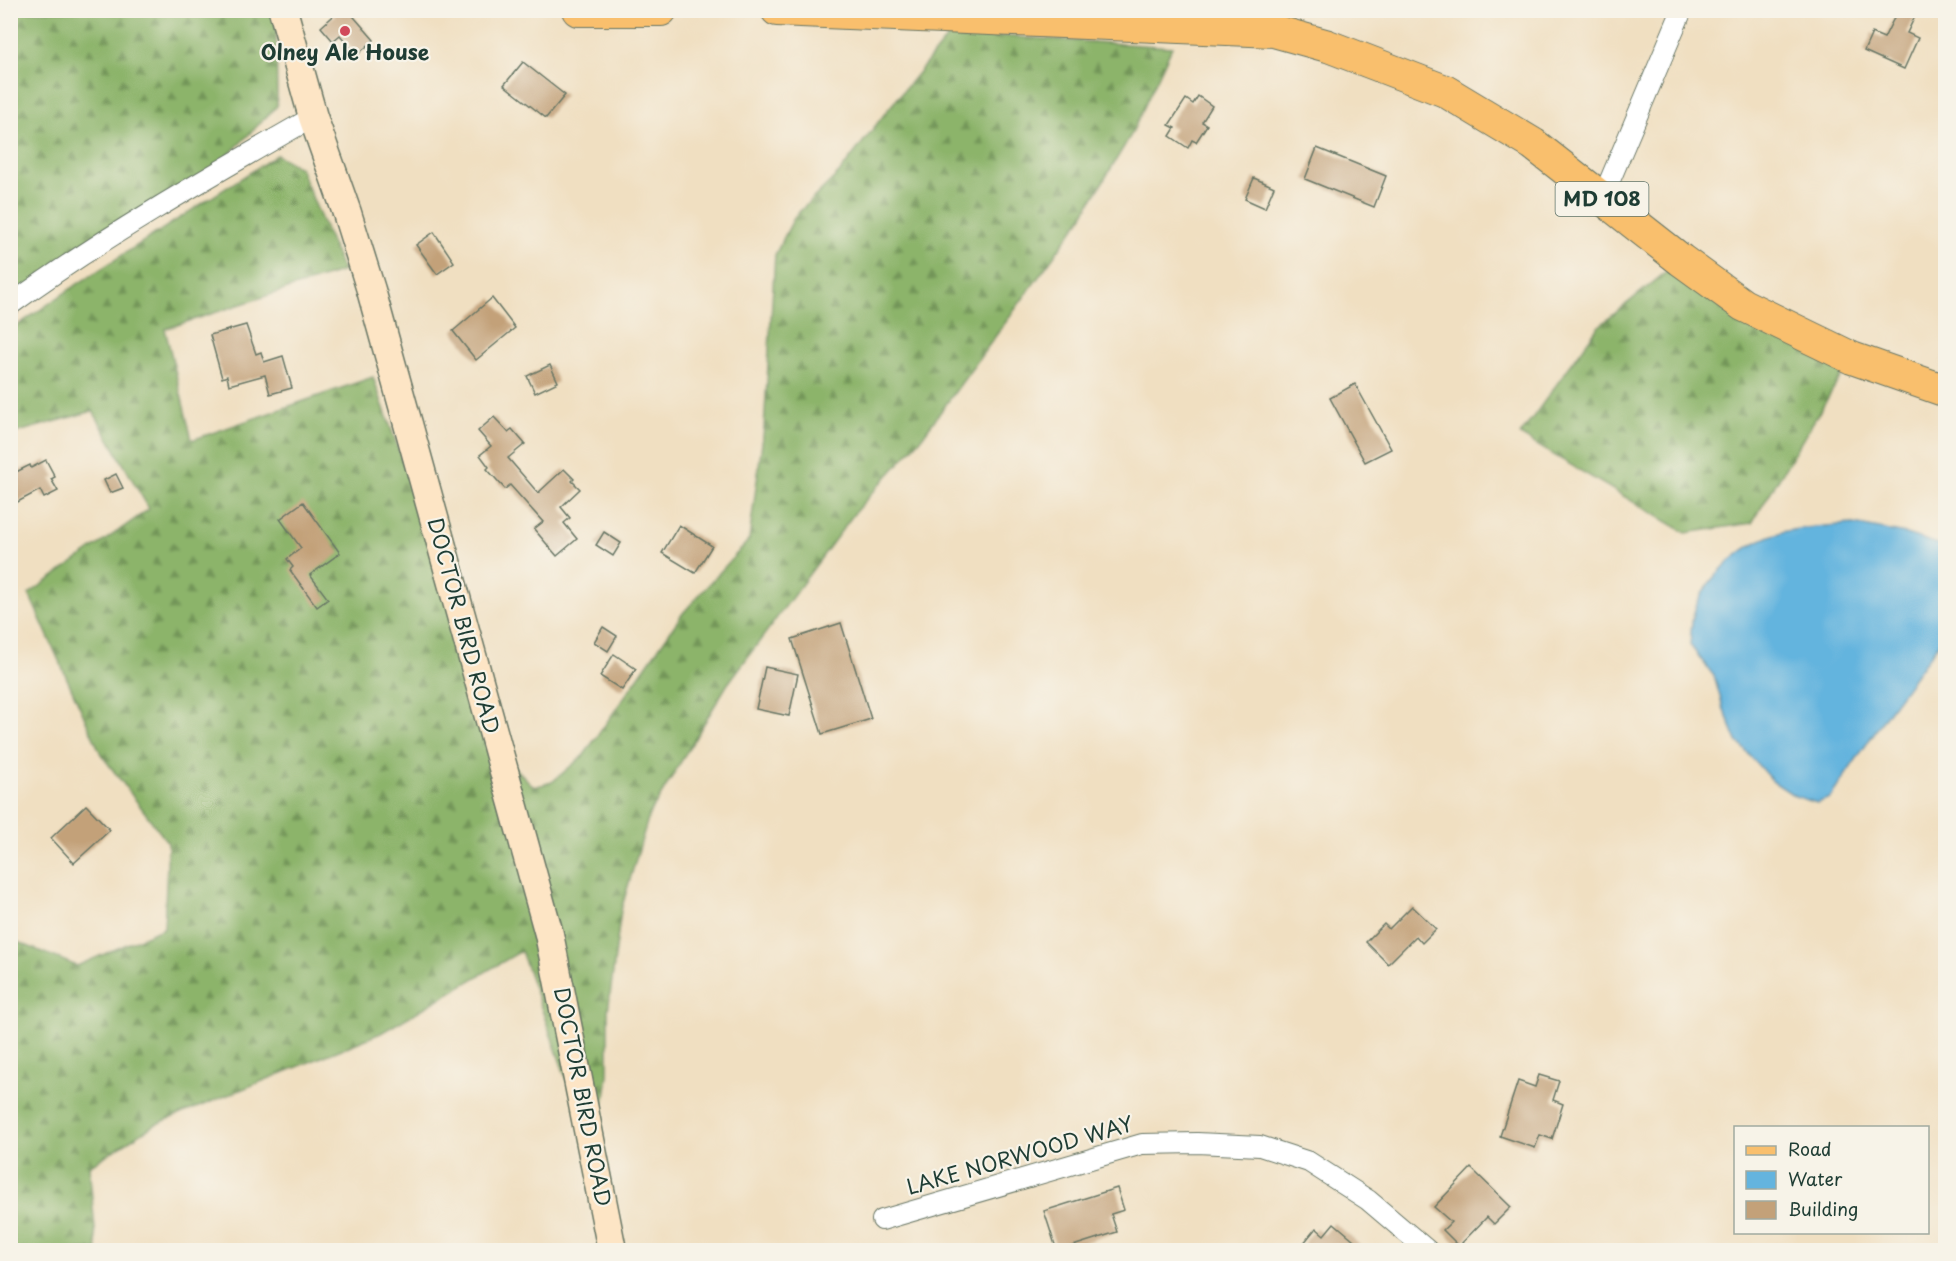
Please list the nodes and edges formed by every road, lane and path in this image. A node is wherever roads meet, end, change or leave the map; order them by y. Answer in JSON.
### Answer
{"nodes":[{"id":1,"x":283,"y":10,"type":"edge"},
{"id":2,"x":578,"y":10,"type":"edge"},
{"id":3,"x":661,"y":10,"type":"edge"},
{"id":4,"x":777,"y":10,"type":"edge"},
{"id":5,"x":1682,"y":10,"type":"edge"},
{"id":6,"x":911,"y":13,"type":"edge"},
{"id":7,"x":1252,"y":20,"type":"edge"},
{"id":8,"x":313,"y":117,"type":"junction"},
{"id":9,"x":1602,"y":199,"type":"junction"},
{"id":10,"x":10,"y":305,"type":"edge"},
{"id":11,"x":1946,"y":391,"type":"edge"},
{"id":12,"x":882,"y":1220,"type":"dead end"},
{"id":13,"x":612,"y":1251,"type":"edge"},
{"id":14,"x":1427,"y":1251,"type":"edge"}],
"edges":[{"from":1,"to":8,"type":"main road","name":"DOCTOR BIRD ROAD"},
{"from":2,"to":3,"type":"main road"},
{"from":4,"to":6,"type":"main road","number":"MD 108"},
{"from":5,"to":9,"type":"street"},
{"from":6,"to":7,"type":"main road","number":"MD 108"},
{"from":7,"to":9,"type":"main road","number":"MD 108"},
{"from":8,"to":10,"type":"street"},
{"from":8,"to":13,"type":"main road","name":"DOCTOR BIRD ROAD"},
{"from":9,"to":11,"type":"main road","number":"MD 108"},
{"from":12,"to":14,"type":"street","name":"LAKE NORWOOD WAY"}]}
